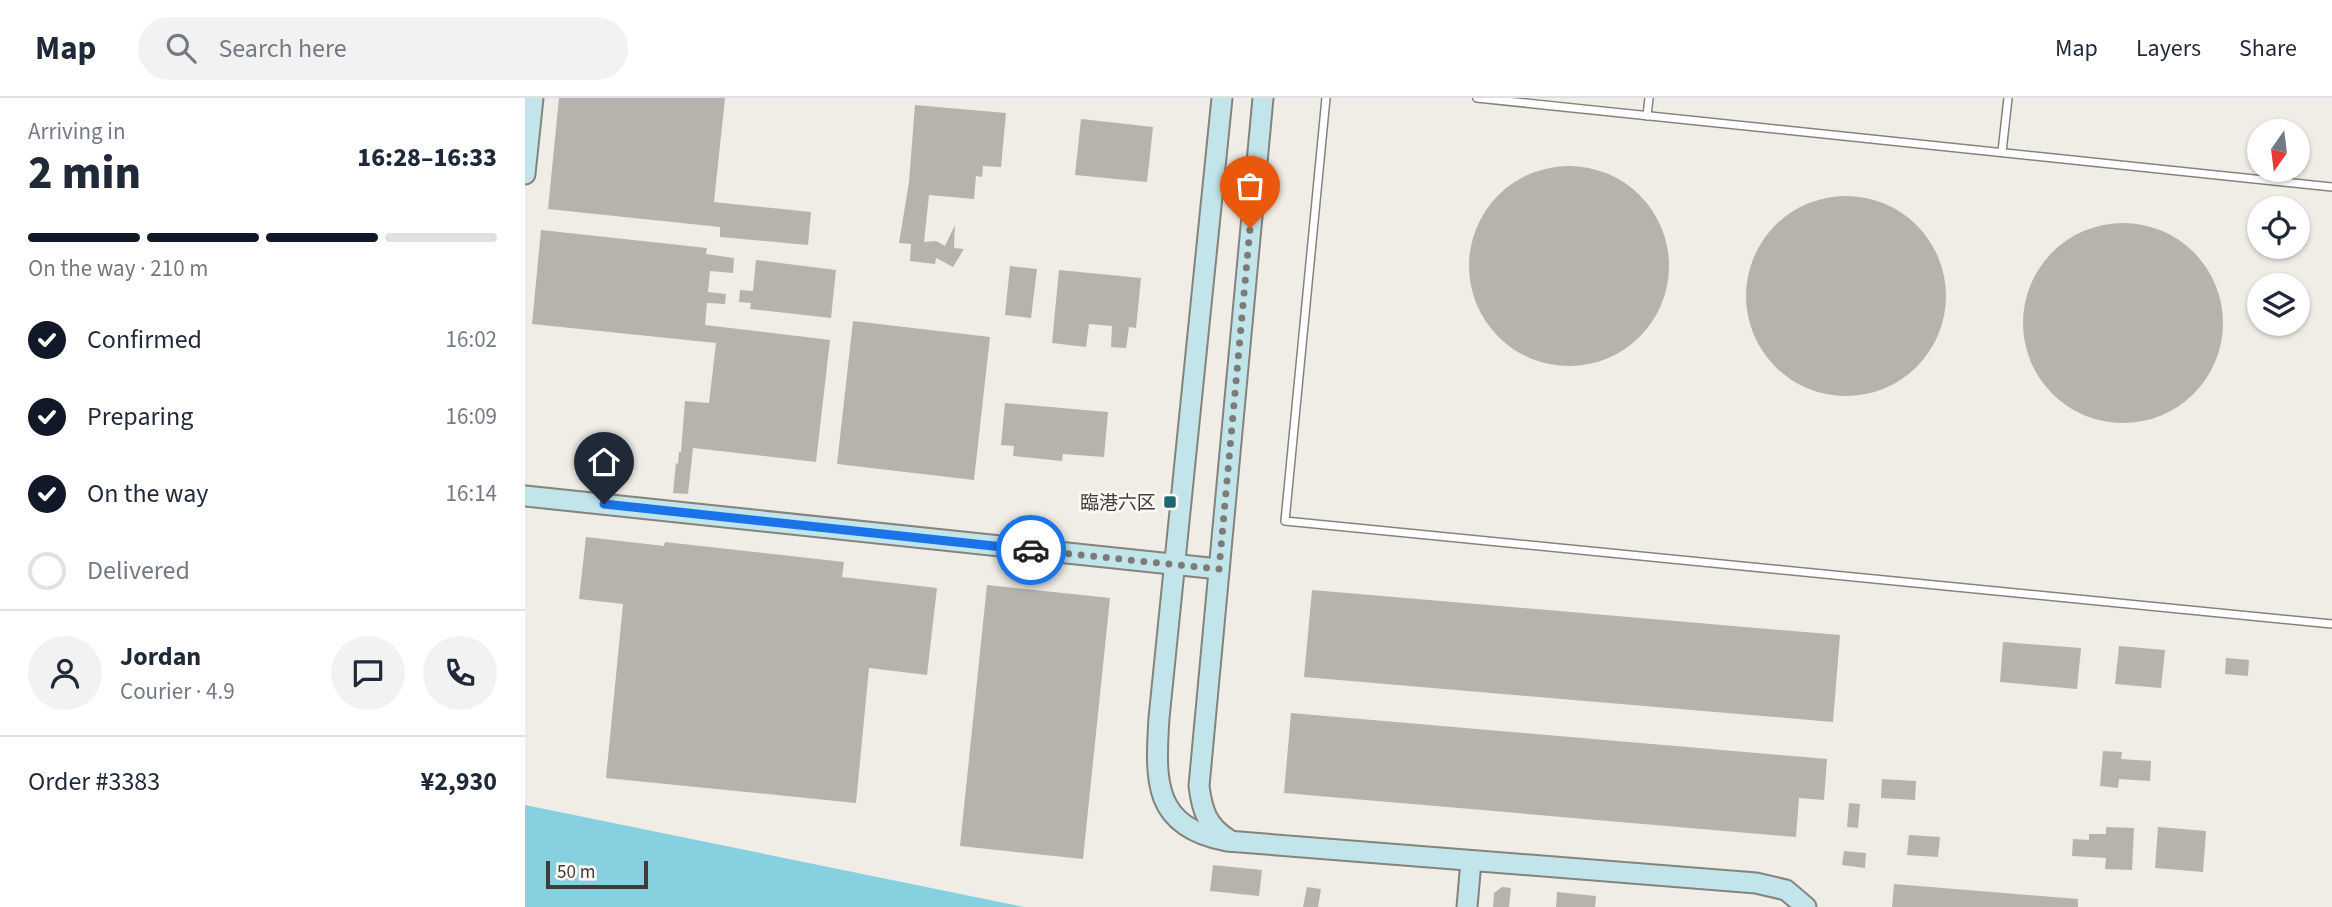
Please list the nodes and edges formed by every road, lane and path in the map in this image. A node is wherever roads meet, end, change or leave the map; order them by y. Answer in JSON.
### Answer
{"nodes":[{"id":1,"x":533,"y":98,"type":"edge"},
{"id":2,"x":1222,"y":98,"type":"edge"},
{"id":3,"x":1263,"y":98,"type":"edge"},
{"id":4,"x":1326,"y":98,"type":"edge"},
{"id":5,"x":1478,"y":98,"type":"edge"},
{"id":6,"x":1649,"y":98,"type":"edge"},
{"id":7,"x":2008,"y":98,"type":"edge"},
{"id":8,"x":1647,"y":116,"type":"junction"},
{"id":9,"x":2002,"y":152,"type":"junction"},
{"id":10,"x":525,"y":174,"type":"edge"},
{"id":11,"x":2332,"y":187,"type":"edge"},
{"id":12,"x":525,"y":496,"type":"edge"},
{"id":13,"x":1174,"y":564,"type":"junction"},
{"id":14,"x":1219,"y":569,"type":"junction"},
{"id":15,"x":2332,"y":624,"type":"edge"},
{"id":16,"x":1236,"y":842,"type":"junction"},
{"id":17,"x":1471,"y":861,"type":"junction"},
{"id":18,"x":1467,"y":907,"type":"edge"},
{"id":19,"x":1806,"y":907,"type":"edge"}],
"edges":[{"from":1,"to":10,"type":"street"},
{"from":2,"to":13,"type":"street"},
{"from":3,"to":14,"type":"street"},
{"from":4,"to":15,"type":"lane"},
{"from":5,"to":8,"type":"lane"},
{"from":6,"to":8,"type":"lane"},
{"from":7,"to":9,"type":"lane"},
{"from":8,"to":9,"type":"lane"},
{"from":9,"to":11,"type":"lane"},
{"from":12,"to":13,"type":"street"},
{"from":13,"to":14,"type":"street"},
{"from":13,"to":16,"type":"street"},
{"from":14,"to":16,"type":"street"},
{"from":16,"to":17,"type":"street"},
{"from":17,"to":18,"type":"street"},
{"from":17,"to":19,"type":"street"}]}
